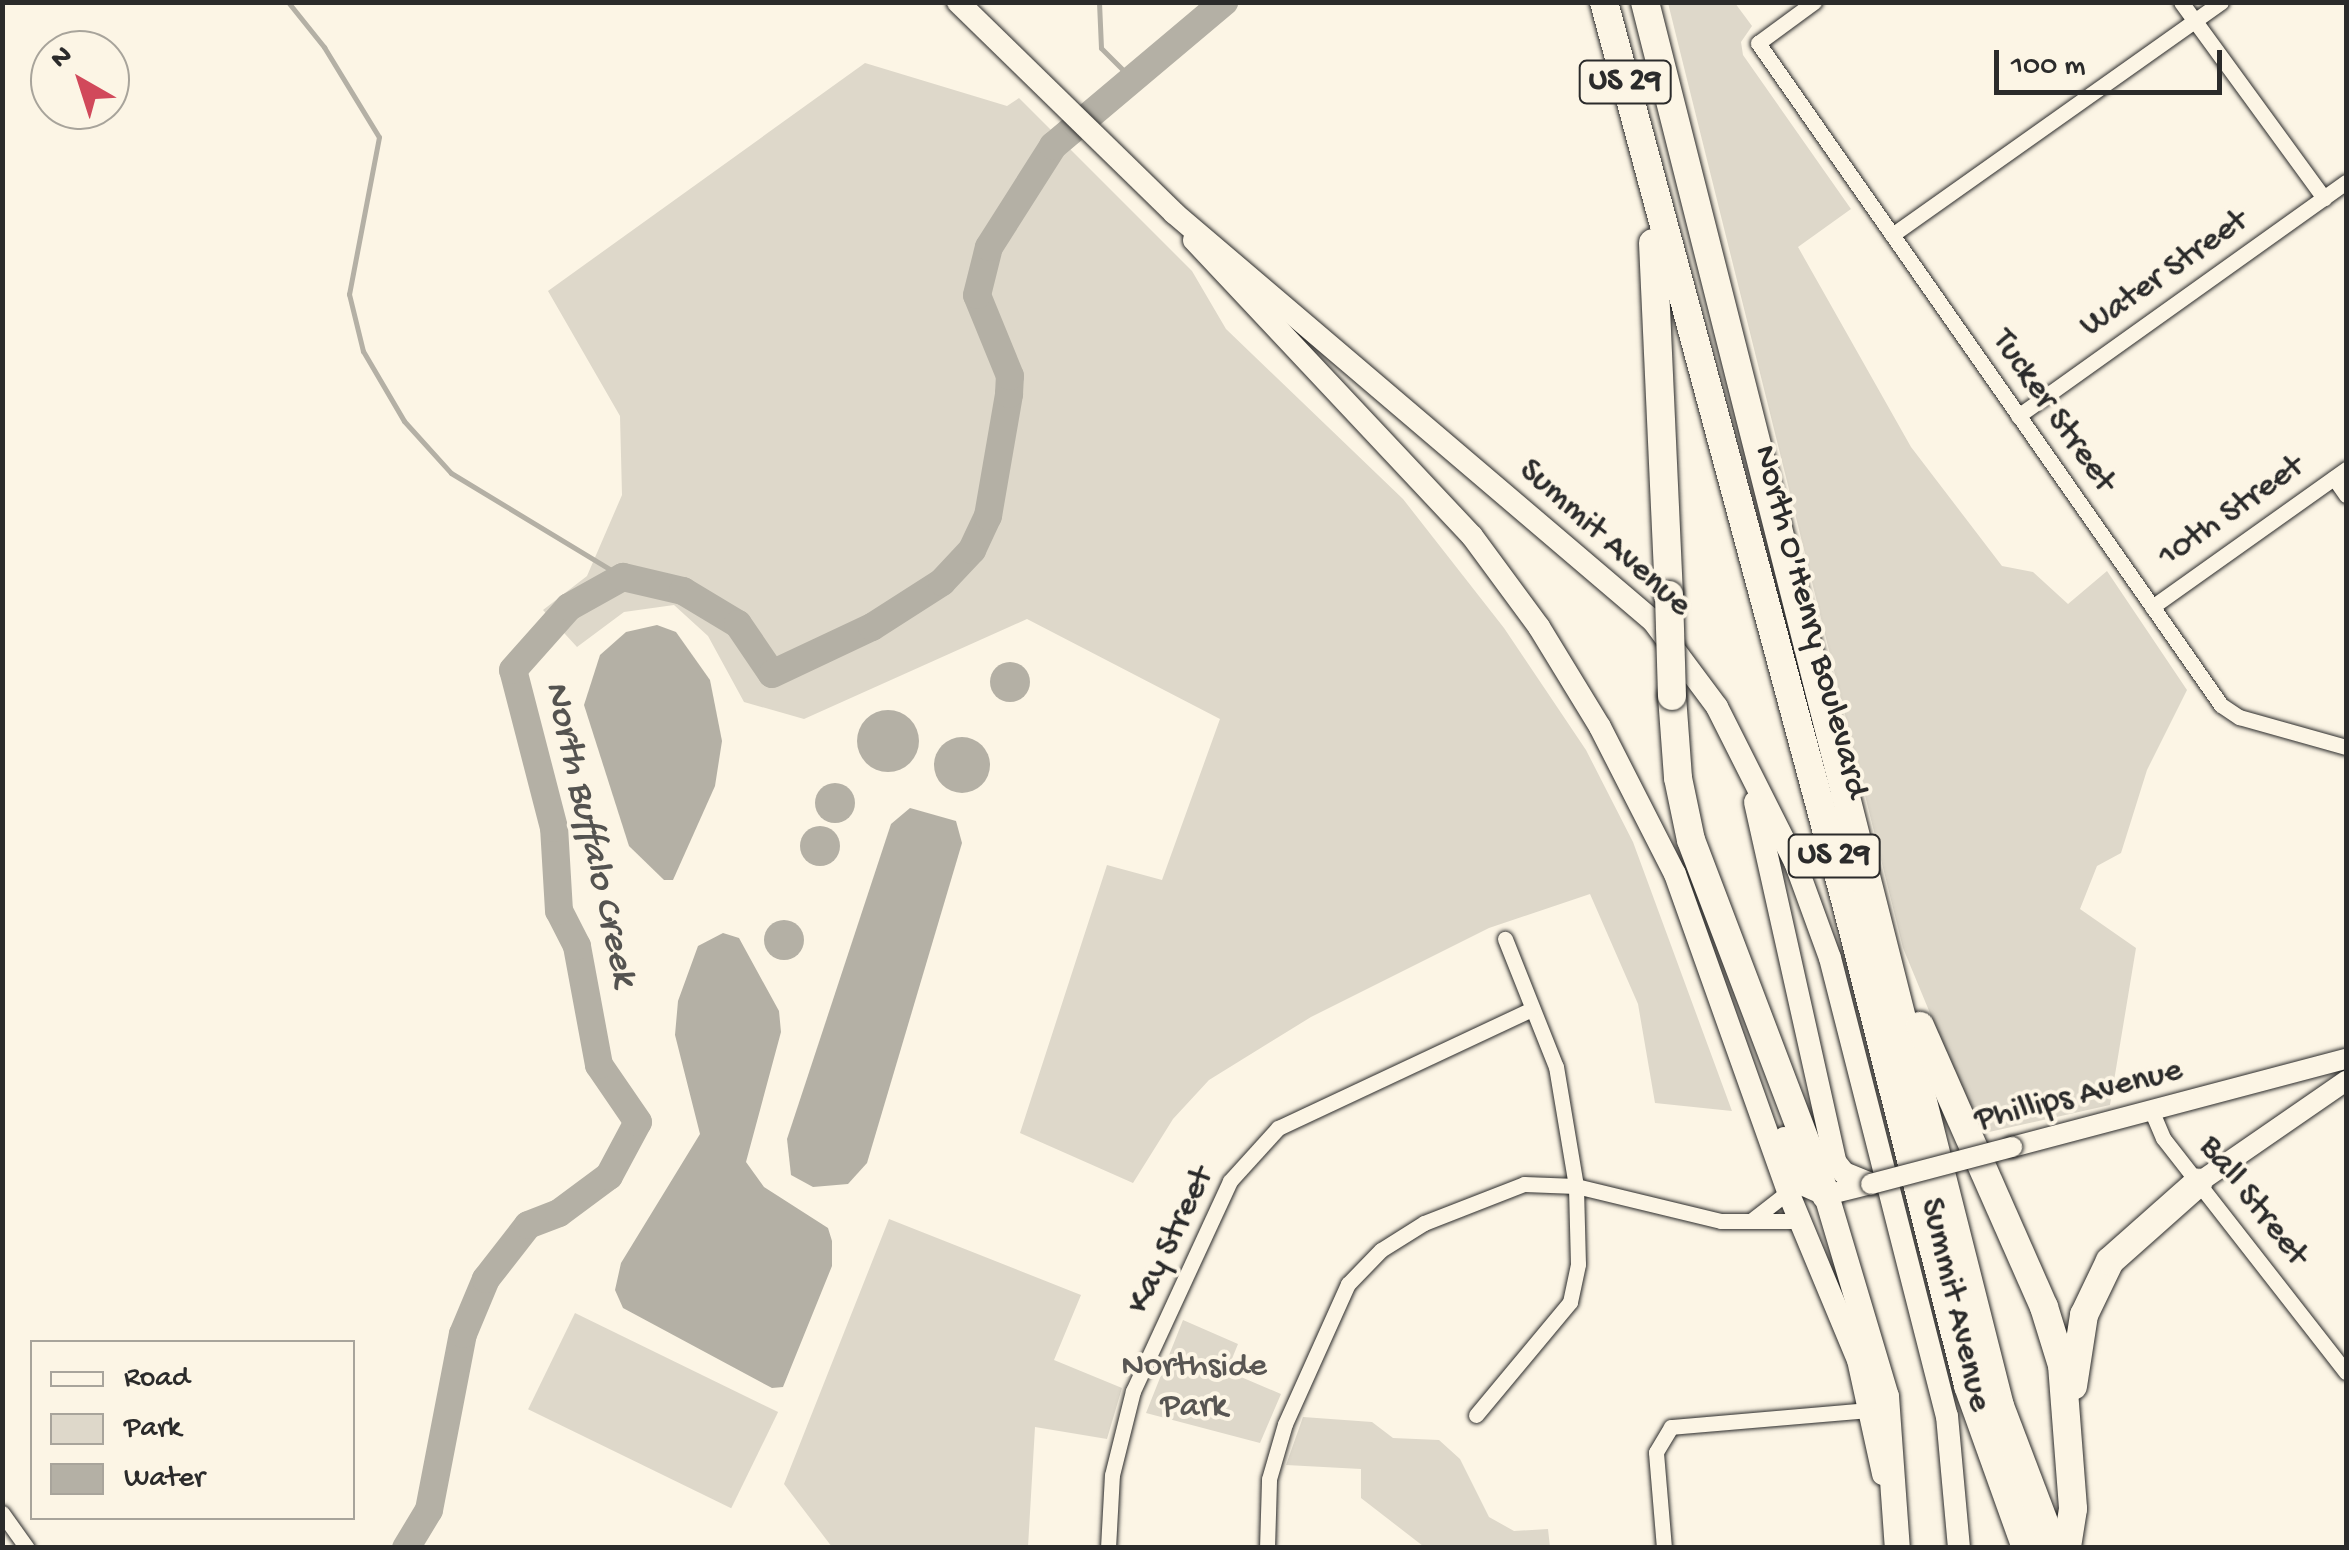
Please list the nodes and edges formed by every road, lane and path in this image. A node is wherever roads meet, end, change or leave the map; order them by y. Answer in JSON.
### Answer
{"nodes":[{"id":1,"x":958,"y":2,"type":"edge"},
{"id":2,"x":1604,"y":2,"type":"edge"},
{"id":3,"x":1646,"y":2,"type":"edge"},
{"id":4,"x":1814,"y":2,"type":"edge"},
{"id":5,"x":2181,"y":2,"type":"edge"},
{"id":6,"x":2220,"y":2,"type":"edge"},
{"id":7,"x":2195,"y":22,"type":"junction"},
{"id":8,"x":1645,"y":162,"type":"junction"},
{"id":9,"x":2346,"y":182,"type":"edge"},
{"id":10,"x":2324,"y":198,"type":"junction"},
{"id":11,"x":1174,"y":214,"type":"junction"},
{"id":12,"x":1892,"y":235,"type":"junction"},
{"id":13,"x":2018,"y":416,"type":"junction"},
{"id":14,"x":2340,"y":473,"type":"edge"},
{"id":15,"x":2346,"y":495,"type":"edge"},
{"id":16,"x":2152,"y":607,"type":"junction"},
{"id":17,"x":1736,"y":742,"type":"junction"},
{"id":18,"x":2346,"y":747,"type":"edge"},
{"id":19,"x":1505,"y":939,"type":"dead end"},
{"id":20,"x":1885,"y":942,"type":"junction"},
{"id":21,"x":1532,"y":1009,"type":"junction"},
{"id":22,"x":1724,"y":1014,"type":"junction"},
{"id":23,"x":2346,"y":1059,"type":"edge"},
{"id":24,"x":2346,"y":1081,"type":"edge"},
{"id":25,"x":2152,"y":1112,"type":"junction"},
{"id":26,"x":2198,"y":1183,"type":"junction"},
{"id":27,"x":1871,"y":1184,"type":"junction"},
{"id":28,"x":1576,"y":1186,"type":"junction"},
{"id":29,"x":1788,"y":1192,"type":"junction"},
{"id":30,"x":1826,"y":1195,"type":"junction"},
{"id":31,"x":1800,"y":1221,"type":"junction"},
{"id":32,"x":1748,"y":1222,"type":"junction"},
{"id":33,"x":2346,"y":1372,"type":"edge"},
{"id":34,"x":1870,"y":1410,"type":"junction"},
{"id":35,"x":1476,"y":1415,"type":"dead end"},
{"id":36,"x":2069,"y":1417,"type":"junction"},
{"id":37,"x":2,"y":1513,"type":"edge"},
{"id":38,"x":27,"y":1548,"type":"edge"},
{"id":39,"x":1108,"y":1548,"type":"edge"},
{"id":40,"x":1266,"y":1548,"type":"edge"},
{"id":41,"x":1664,"y":1548,"type":"edge"},
{"id":42,"x":1896,"y":1548,"type":"edge"},
{"id":43,"x":1959,"y":1548,"type":"edge"},
{"id":44,"x":2026,"y":1548,"type":"edge"},
{"id":45,"x":2054,"y":1548,"type":"edge"},
{"id":46,"x":2066,"y":1548,"type":"edge"}],
"edges":[{"from":1,"to":11,"type":"main road","name":"Summit Avenue"},
{"from":2,"to":8,"type":"highway","name":"North O'Henry Boulevard","number":"US 29"},
{"from":3,"to":20,"type":"highway","name":"North O'Henry Boulevard","number":"US 29"},
{"from":4,"to":12,"type":"street","name":"Tucker Street"},
{"from":5,"to":7,"type":"street"},
{"from":6,"to":7,"type":"street"},
{"from":7,"to":10,"type":"street"},
{"from":7,"to":12,"type":"street"},
{"from":8,"to":30,"type":"highway","bridge":true},
{"from":8,"to":44,"type":"highway","name":"North O'Henry Boulevard","number":"US 29"},
{"from":9,"to":10,"type":"street","name":"Water Street"},
{"from":10,"to":13,"type":"street","name":"Water Street"},
{"from":11,"to":17,"type":"main road","name":"Summit Avenue"},
{"from":11,"to":22,"type":"main road","name":"Summit Avenue"},
{"from":12,"to":13,"type":"street","name":"Tucker Street"},
{"from":13,"to":16,"type":"street","name":"Tucker Street"},
{"from":14,"to":15,"type":"street"},
{"from":14,"to":16,"type":"street","name":"10th Street"},
{"from":16,"to":18,"type":"street","name":"Tucker Street"},
{"from":17,"to":27,"type":"main road"},
{"from":17,"to":43,"type":"main road","name":"Summit Avenue"},
{"from":19,"to":21,"type":"street"},
{"from":20,"to":36,"type":"highway"},
{"from":20,"to":45,"type":"highway","name":"North O'Henry Boulevard","number":"US 29"},
{"from":21,"to":28,"type":"street"},
{"from":21,"to":39,"type":"street","name":"Kay Street"},
{"from":22,"to":29,"type":"main road","name":"Summit Avenue"},
{"from":22,"to":30,"type":"main road"},
{"from":23,"to":25,"type":"street","name":"Phillips Avenue"},
{"from":24,"to":26,"type":"street"},
{"from":25,"to":26,"type":"street","name":"Ball Street"},
{"from":25,"to":27,"type":"street","name":"Phillips Avenue","bridge":true},
{"from":26,"to":33,"type":"street","name":"Ball Street"},
{"from":26,"to":36,"type":"highway"},
{"from":27,"to":30,"type":"street","name":"Phillips Avenue"},
{"from":28,"to":32,"type":"street"},
{"from":28,"to":35,"type":"street"},
{"from":28,"to":40,"type":"street"},
{"from":29,"to":31,"type":"main road","name":"Summit Avenue"},
{"from":29,"to":32,"type":"street"},
{"from":30,"to":42,"type":"main road","name":"Summit Avenue"},
{"from":31,"to":32,"type":"street"},
{"from":31,"to":34,"type":"main road","name":"Summit Avenue"},
{"from":34,"to":41,"type":"street"},
{"from":34,"to":42,"type":"main road","name":"Summit Avenue"},
{"from":36,"to":46,"type":"highway"},
{"from":37,"to":38,"type":"street"}]}
